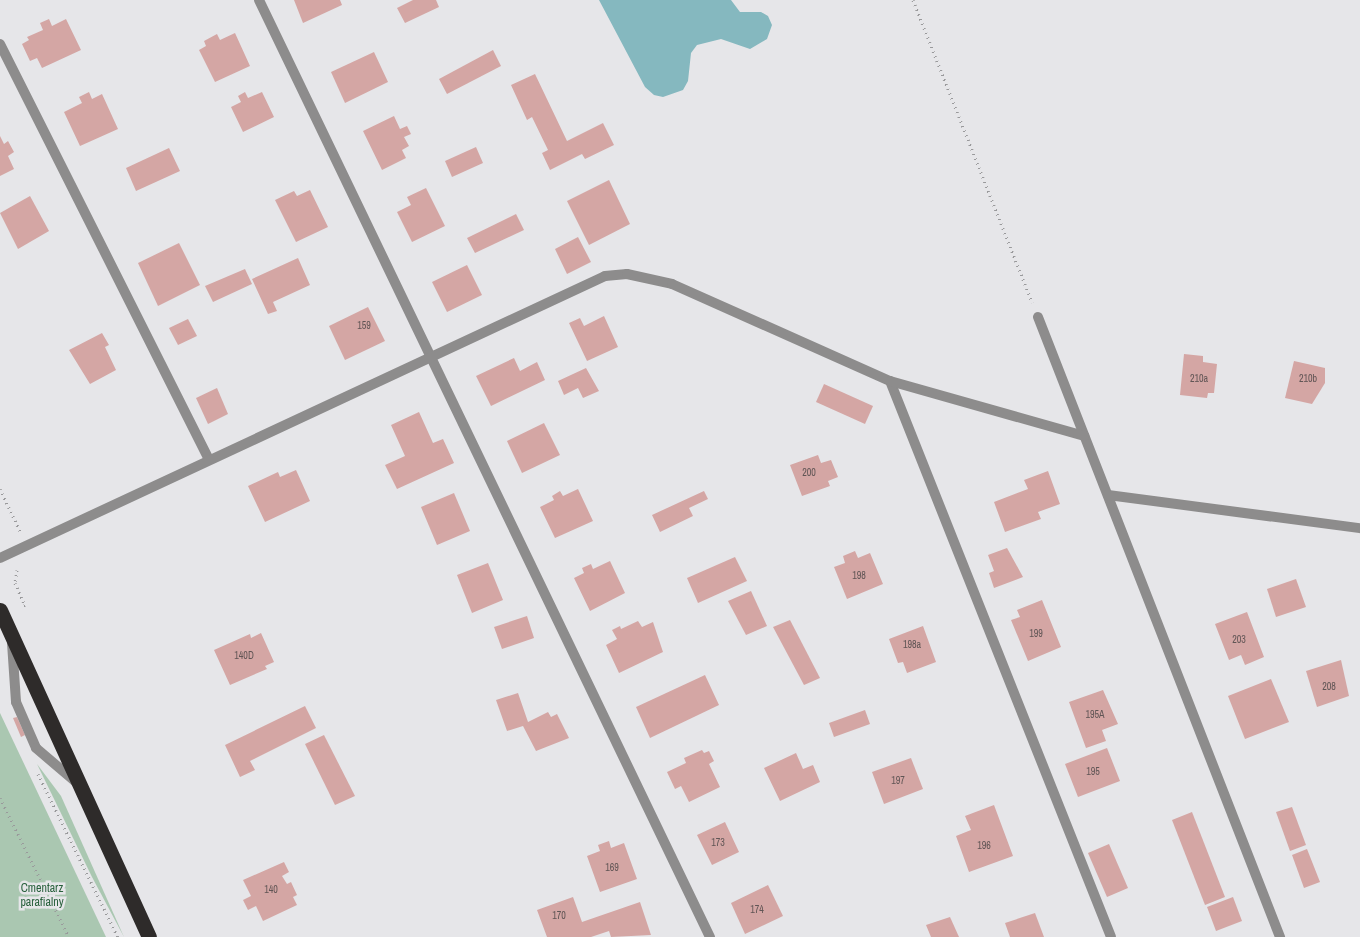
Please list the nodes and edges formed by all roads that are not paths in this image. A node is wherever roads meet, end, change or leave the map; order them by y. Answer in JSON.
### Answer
{"nodes":[{"id":1,"x":260,"y":0,"type":"edge"},
{"id":2,"x":0,"y":44,"type":"edge"},
{"id":3,"x":1038,"y":317,"type":"road end"},
{"id":4,"x":430,"y":355,"type":"junction"},
{"id":5,"x":890,"y":381,"type":"junction"},
{"id":6,"x":1084,"y":436,"type":"junction"},
{"id":7,"x":209,"y":459,"type":"junction"},
{"id":8,"x":1108,"y":495,"type":"junction"},
{"id":9,"x":1360,"y":528,"type":"edge"},
{"id":10,"x":0,"y":558,"type":"edge"},
{"id":11,"x":0,"y":610,"type":"edge"},
{"id":12,"x":11,"y":635,"type":"junction"},
{"id":13,"x":80,"y":786,"type":"junction"},
{"id":14,"x":149,"y":937,"type":"edge"},
{"id":15,"x":710,"y":937,"type":"edge"},
{"id":16,"x":1111,"y":937,"type":"edge"},
{"id":17,"x":1280,"y":937,"type":"edge"}],
"edges":[{"from":1,"to":4,"type":"street"},
{"from":2,"to":7,"type":"street"},
{"from":3,"to":6,"type":"street"},
{"from":4,"to":5,"type":"street"},
{"from":4,"to":7,"type":"street"},
{"from":4,"to":15,"type":"street"},
{"from":5,"to":6,"type":"street"},
{"from":5,"to":16,"type":"street"},
{"from":6,"to":8,"type":"street"},
{"from":7,"to":10,"type":"street"},
{"from":8,"to":9,"type":"street"},
{"from":8,"to":17,"type":"street"},
{"from":11,"to":12,"type":"highway"},
{"from":12,"to":13,"type":"highway"},
{"from":12,"to":13,"type":"street"},
{"from":13,"to":14,"type":"highway"}]}
